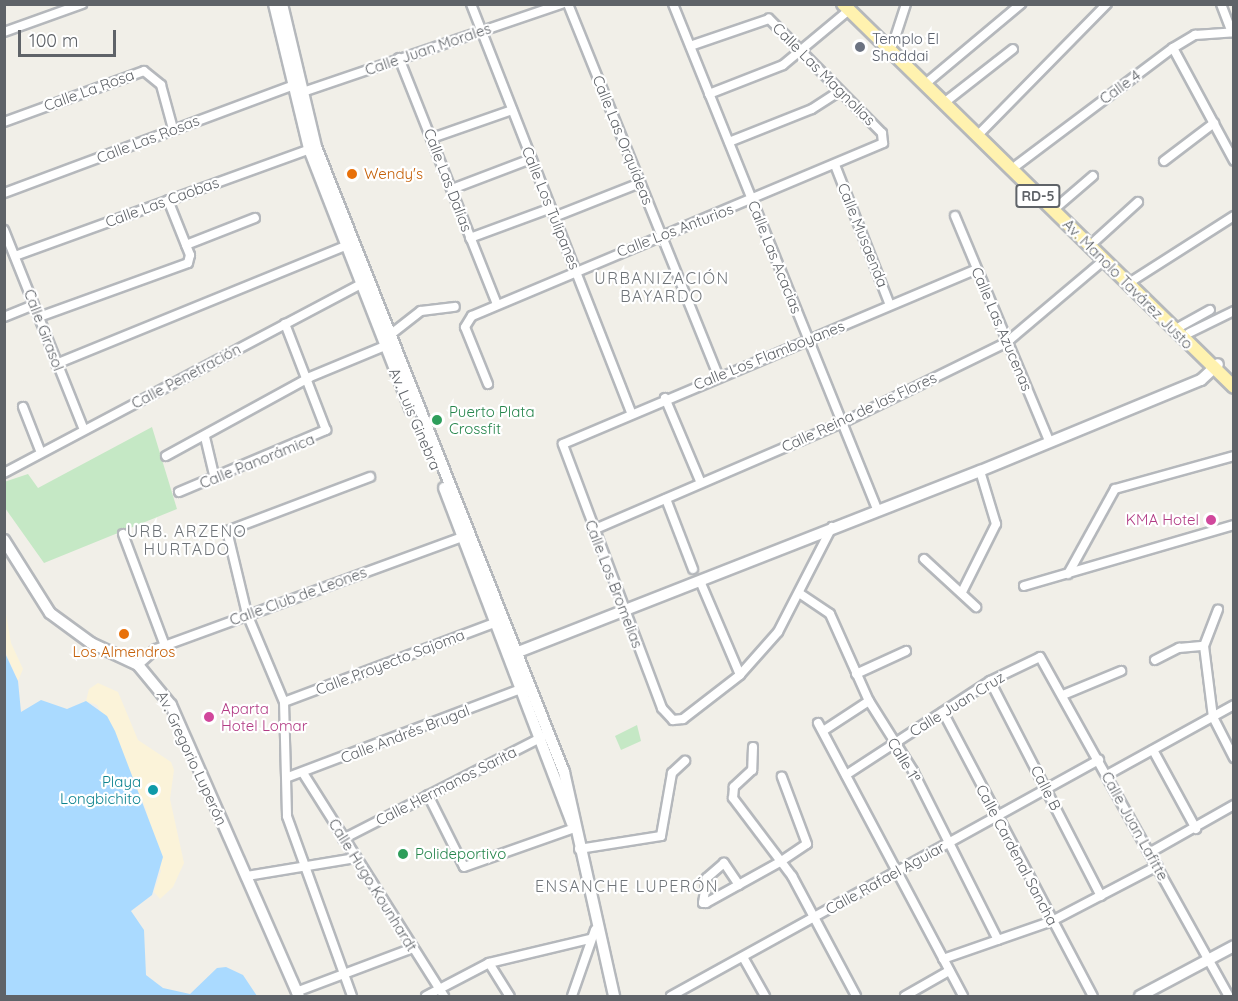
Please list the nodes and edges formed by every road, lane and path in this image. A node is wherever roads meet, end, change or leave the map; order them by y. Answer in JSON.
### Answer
{"nodes":[{"id":1,"x":82,"y":4,"type":"edge"},
{"id":2,"x":274,"y":4,"type":"edge"},
{"id":3,"x":282,"y":4,"type":"edge"},
{"id":4,"x":471,"y":4,"type":"edge"},
{"id":5,"x":562,"y":4,"type":"edge"},
{"id":6,"x":568,"y":4,"type":"edge"},
{"id":7,"x":673,"y":4,"type":"edge"},
{"id":8,"x":906,"y":4,"type":"edge"},
{"id":9,"x":1021,"y":4,"type":"edge"},
{"id":10,"x":1107,"y":4,"type":"edge"},
{"id":11,"x":1221,"y":4,"type":"edge"},
{"id":12,"x":848,"y":6,"type":"edge"},
{"id":13,"x":481,"y":31,"type":"junction"},
{"id":14,"x":4,"y":32,"type":"edge"},
{"id":15,"x":1233,"y":32,"type":"edge"},
{"id":16,"x":893,"y":44,"type":"junction"},
{"id":17,"x":690,"y":46,"type":"junction"},
{"id":18,"x":1173,"y":48,"type":"junction"},
{"id":19,"x":1013,"y":49,"type":"dead end"},
{"id":20,"x":802,"y":52,"type":"junction"},
{"id":21,"x":399,"y":58,"type":"junction"},
{"id":22,"x":930,"y":80,"type":"junction"},
{"id":23,"x":296,"y":91,"type":"junction"},
{"id":24,"x":840,"y":91,"type":"junction"},
{"id":25,"x":709,"y":94,"type":"junction"},
{"id":26,"x":949,"y":99,"type":"junction"},
{"id":27,"x":512,"y":110,"type":"junction"},
{"id":28,"x":4,"y":122,"type":"edge"},
{"id":29,"x":1214,"y":123,"type":"junction"},
{"id":30,"x":173,"y":129,"type":"junction"},
{"id":31,"x":982,"y":131,"type":"junction"},
{"id":32,"x":432,"y":138,"type":"junction"},
{"id":33,"x":885,"y":140,"type":"joint"},
{"id":34,"x":729,"y":142,"type":"junction"},
{"id":35,"x":312,"y":148,"type":"junction"},
{"id":36,"x":531,"y":159,"type":"junction"},
{"id":37,"x":1164,"y":160,"type":"dead end"},
{"id":38,"x":1233,"y":161,"type":"edge"},
{"id":39,"x":835,"y":165,"type":"junction"},
{"id":40,"x":1017,"y":165,"type":"junction"},
{"id":41,"x":1093,"y":176,"type":"dead end"},
{"id":42,"x":640,"y":183,"type":"junction"},
{"id":43,"x":452,"y":189,"type":"junction"},
{"id":44,"x":4,"y":193,"type":"edge"},
{"id":45,"x":168,"y":200,"type":"junction"},
{"id":46,"x":752,"y":200,"type":"junction"},
{"id":47,"x":1138,"y":202,"type":"dead end"},
{"id":48,"x":1058,"y":206,"type":"junction"},
{"id":49,"x":550,"y":208,"type":"junction"},
{"id":50,"x":955,"y":216,"type":"dead end"},
{"id":51,"x":1233,"y":216,"type":"edge"},
{"id":52,"x":554,"y":217,"type":"junction"},
{"id":53,"x":255,"y":218,"type":"dead end"},
{"id":54,"x":5,"y":232,"type":"edge"},
{"id":55,"x":662,"y":237,"type":"junction"},
{"id":56,"x":470,"y":238,"type":"junction"},
{"id":57,"x":1095,"y":241,"type":"junction"},
{"id":58,"x":186,"y":245,"type":"junction"},
{"id":59,"x":345,"y":246,"type":"junction"},
{"id":60,"x":15,"y":256,"type":"junction"},
{"id":61,"x":1104,"y":260,"type":"junction"},
{"id":62,"x":575,"y":268,"type":"junction"},
{"id":63,"x":977,"y":269,"type":"junction"},
{"id":64,"x":365,"y":281,"type":"junction"},
{"id":65,"x":1132,"y":281,"type":"junction"},
{"id":66,"x":496,"y":302,"type":"junction"},
{"id":67,"x":34,"y":305,"type":"junction"},
{"id":68,"x":890,"y":305,"type":"junction"},
{"id":69,"x":455,"y":307,"type":"dead end"},
{"id":70,"x":1210,"y":310,"type":"dead end"},
{"id":71,"x":1233,"y":311,"type":"edge"},
{"id":72,"x":4,"y":317,"type":"edge"},
{"id":73,"x":39,"y":317,"type":"junction"},
{"id":74,"x":285,"y":324,"type":"junction"},
{"id":75,"x":1185,"y":330,"type":"junction"},
{"id":76,"x":390,"y":335,"type":"junction"},
{"id":77,"x":808,"y":339,"type":"junction"},
{"id":78,"x":1008,"y":342,"type":"junction"},
{"id":79,"x":385,"y":346,"type":"junction"},
{"id":80,"x":56,"y":364,"type":"junction"},
{"id":81,"x":1216,"y":366,"type":"junction"},
{"id":82,"x":718,"y":376,"type":"junction"},
{"id":83,"x":310,"y":377,"type":"junction"},
{"id":84,"x":1233,"y":378,"type":"edge"},
{"id":85,"x":488,"y":384,"type":"dead end"},
{"id":86,"x":1233,"y":387,"type":"edge"},
{"id":87,"x":665,"y":398,"type":"junction"},
{"id":88,"x":23,"y":408,"type":"dead end"},
{"id":89,"x":631,"y":411,"type":"junction"},
{"id":90,"x":842,"y":423,"type":"junction"},
{"id":91,"x":84,"y":429,"type":"junction"},
{"id":92,"x":205,"y":437,"type":"junction"},
{"id":93,"x":1049,"y":441,"type":"junction"},
{"id":94,"x":563,"y":444,"type":"joint"},
{"id":95,"x":41,"y":453,"type":"junction"},
{"id":96,"x":166,"y":456,"type":"dead end"},
{"id":97,"x":1233,"y":456,"type":"edge"},
{"id":98,"x":980,"y":471,"type":"junction"},
{"id":99,"x":4,"y":473,"type":"edge"},
{"id":100,"x":370,"y":477,"type":"dead end"},
{"id":101,"x":215,"y":479,"type":"junction"},
{"id":102,"x":700,"y":481,"type":"junction"},
{"id":103,"x":179,"y":492,"type":"dead end"},
{"id":104,"x":666,"y":499,"type":"junction"},
{"id":105,"x":877,"y":509,"type":"junction"},
{"id":106,"x":1233,"y":525,"type":"edge"},
{"id":107,"x":832,"y":526,"type":"junction"},
{"id":108,"x":593,"y":530,"type":"junction"},
{"id":109,"x":123,"y":534,"type":"dead end"},
{"id":110,"x":468,"y":535,"type":"junction"},
{"id":111,"x":4,"y":540,"type":"edge"},
{"id":112,"x":924,"y":559,"type":"dead end"},
{"id":113,"x":693,"y":569,"type":"dead end"},
{"id":114,"x":1068,"y":573,"type":"junction"},
{"id":115,"x":700,"y":581,"type":"junction"},
{"id":116,"x":1024,"y":586,"type":"dead end"},
{"id":117,"x":962,"y":592,"type":"junction"},
{"id":118,"x":799,"y":593,"type":"junction"},
{"id":119,"x":976,"y":607,"type":"dead end"},
{"id":120,"x":1218,"y":610,"type":"dead end"},
{"id":121,"x":625,"y":611,"type":"junction"},
{"id":122,"x":247,"y":614,"type":"junction"},
{"id":123,"x":501,"y":621,"type":"junction"},
{"id":124,"x":165,"y":646,"type":"junction"},
{"id":125,"x":1204,"y":646,"type":"junction"},
{"id":126,"x":906,"y":651,"type":"dead end"},
{"id":127,"x":514,"y":654,"type":"junction"},
{"id":128,"x":1040,"y":657,"type":"joint"},
{"id":129,"x":1155,"y":660,"type":"dead end"},
{"id":130,"x":138,"y":665,"type":"junction"},
{"id":131,"x":1121,"y":671,"type":"dead end"},
{"id":132,"x":856,"y":674,"type":"junction"},
{"id":133,"x":740,"y":675,"type":"junction"},
{"id":134,"x":990,"y":681,"type":"junction"},
{"id":135,"x":521,"y":689,"type":"junction"},
{"id":136,"x":1064,"y":695,"type":"junction"},
{"id":137,"x":869,"y":701,"type":"junction"},
{"id":138,"x":284,"y":702,"type":"junction"},
{"id":139,"x":1233,"y":705,"type":"edge"},
{"id":140,"x":943,"y":712,"type":"junction"},
{"id":141,"x":1213,"y":717,"type":"junction"},
{"id":142,"x":545,"y":736,"type":"junction"},
{"id":143,"x":895,"y":743,"type":"junction"},
{"id":144,"x":753,"y":747,"type":"dead end"},
{"id":145,"x":1153,"y":750,"type":"junction"},
{"id":146,"x":1233,"y":758,"type":"edge"},
{"id":147,"x":1099,"y":760,"type":"junction"},
{"id":148,"x":685,"y":761,"type":"dead end"},
{"id":149,"x":303,"y":773,"type":"junction"},
{"id":150,"x":846,"y":775,"type":"junction"},
{"id":151,"x":1107,"y":775,"type":"junction"},
{"id":152,"x":288,"y":777,"type":"junction"},
{"id":153,"x":782,"y":777,"type":"dead end"},
{"id":154,"x":1046,"y":789,"type":"junction"},
{"id":155,"x":428,"y":795,"type":"junction"},
{"id":156,"x":1233,"y":805,"type":"edge"},
{"id":157,"x":995,"y":817,"type":"junction"},
{"id":158,"x":575,"y":828,"type":"junction"},
{"id":159,"x":1196,"y":829,"type":"junction"},
{"id":160,"x":343,"y":838,"type":"junction"},
{"id":161,"x":948,"y":843,"type":"junction"},
{"id":162,"x":579,"y":849,"type":"junction"},
{"id":163,"x":1149,"y":853,"type":"junction"},
{"id":164,"x":356,"y":858,"type":"junction"},
{"id":165,"x":780,"y":862,"type":"junction"},
{"id":166,"x":1157,"y":866,"type":"junction"},
{"id":167,"x":304,"y":867,"type":"junction"},
{"id":168,"x":897,"y":872,"type":"junction"},
{"id":169,"x":247,"y":876,"type":"junction"},
{"id":170,"x":739,"y":885,"type":"junction"},
{"id":171,"x":1101,"y":896,"type":"junction"},
{"id":172,"x":814,"y":918,"type":"junction"},
{"id":173,"x":1052,"y":921,"type":"junction"},
{"id":174,"x":592,"y":934,"type":"junction"},
{"id":175,"x":998,"y":940,"type":"junction"},
{"id":176,"x":1233,"y":946,"type":"edge"},
{"id":177,"x":413,"y":948,"type":"junction"},
{"id":178,"x":743,"y":957,"type":"junction"},
{"id":179,"x":943,"y":958,"type":"junction"},
{"id":180,"x":1207,"y":960,"type":"junction"},
{"id":181,"x":489,"y":963,"type":"junction"},
{"id":182,"x":949,"y":971,"type":"junction"},
{"id":183,"x":340,"y":974,"type":"junction"},
{"id":184,"x":441,"y":993,"type":"edge"},
{"id":185,"x":298,"y":994,"type":"edge"},
{"id":186,"x":352,"y":996,"type":"edge"},
{"id":187,"x":426,"y":996,"type":"edge"},
{"id":188,"x":510,"y":996,"type":"edge"},
{"id":189,"x":572,"y":996,"type":"edge"},
{"id":190,"x":614,"y":996,"type":"edge"},
{"id":191,"x":671,"y":996,"type":"edge"},
{"id":192,"x":765,"y":996,"type":"edge"},
{"id":193,"x":856,"y":996,"type":"edge"},
{"id":194,"x":905,"y":996,"type":"edge"},
{"id":195,"x":963,"y":996,"type":"edge"},
{"id":196,"x":1093,"y":996,"type":"edge"},
{"id":197,"x":1140,"y":996,"type":"edge"},
{"id":198,"x":1229,"y":996,"type":"edge"}],
"edges":[{"from":1,"to":14,"type":"street"},
{"from":2,"to":23,"type":"street","name":"Av. Luis Ginebra"},
{"from":3,"to":23,"type":"street","name":"Av. Luis Ginebra"},
{"from":4,"to":13,"type":"street","name":"Calle Los Tulipanes"},
{"from":5,"to":13,"type":"street","name":"Calle Juan Morales"},
{"from":6,"to":42,"type":"street","name":"Calle Las Orquídeas"},
{"from":7,"to":17,"type":"street","name":"Calle Las Acacias"},
{"from":8,"to":16,"type":"street"},
{"from":9,"to":22,"type":"street"},
{"from":10,"to":31,"type":"street"},
{"from":11,"to":15,"type":"street"},
{"from":12,"to":16,"type":"main road","name":"Av. Manolo Tavárez Justo","number":"RD-5"},
{"from":12,"to":20,"type":"street"},
{"from":12,"to":61,"type":"main road","name":"Av. Manolo Tavárez Justo","number":"RD-5"},
{"from":13,"to":21,"type":"street","name":"Calle Juan Morales"},
{"from":13,"to":27,"type":"street","name":"Calle Los Tulipanes"},
{"from":15,"to":18,"type":"street","name":"Calle 4"},
{"from":16,"to":22,"type":"main road","name":"Av. Manolo Tavárez Justo","number":"RD-5"},
{"from":17,"to":20,"type":"street","name":"Calle Las Magnolias"},
{"from":17,"to":25,"type":"street","name":"Calle Las Acacias"},
{"from":18,"to":29,"type":"street"},
{"from":18,"to":40,"type":"street","name":"Calle 4"},
{"from":19,"to":26,"type":"street"},
{"from":20,"to":24,"type":"street","name":"Calle Las Magnolias"},
{"from":20,"to":25,"type":"street"},
{"from":21,"to":23,"type":"street","name":"Calle Juan Morales"},
{"from":21,"to":32,"type":"street","name":"Calle Las Dalias"},
{"from":22,"to":26,"type":"main road","name":"Av. Manolo Tavárez Justo","number":"RD-5"},
{"from":23,"to":30,"type":"street","name":"Calle Las Rosas"},
{"from":23,"to":35,"type":"street","name":"Av. Luis Ginebra"},
{"from":24,"to":33,"type":"street","name":"Calle Las Magnolias"},
{"from":24,"to":34,"type":"street"},
{"from":25,"to":34,"type":"street","name":"Calle Las Acacias"},
{"from":26,"to":31,"type":"main road","name":"Av. Manolo Tavárez Justo","number":"RD-5"},
{"from":27,"to":32,"type":"street"},
{"from":27,"to":36,"type":"street","name":"Calle Los Tulipanes"},
{"from":28,"to":30,"type":"street","name":"Calle La Rosa"},
{"from":29,"to":37,"type":"street"},
{"from":29,"to":38,"type":"street"},
{"from":30,"to":44,"type":"street","name":"Calle Las Rosas"},
{"from":31,"to":40,"type":"main road","name":"Av. Manolo Tavárez Justo","number":"RD-5"},
{"from":32,"to":43,"type":"street","name":"Calle Las Dalias"},
{"from":33,"to":39,"type":"street","name":"Calle Los Anturios"},
{"from":34,"to":46,"type":"street","name":"Calle Las Acacias"},
{"from":35,"to":45,"type":"street","name":"Calle Las Caobas"},
{"from":35,"to":59,"type":"street","name":"Av. Luis Ginebra"},
{"from":35,"to":64,"type":"street","name":"Av. Luis Ginebra"},
{"from":36,"to":43,"type":"street"},
{"from":36,"to":49,"type":"street","name":"Calle Los Tulipanes"},
{"from":39,"to":46,"type":"street","name":"Calle Los Anturios"},
{"from":39,"to":68,"type":"street","name":"Calle Musaenda"},
{"from":40,"to":48,"type":"main road","name":"Av. Manolo Tavárez Justo","number":"RD-5"},
{"from":41,"to":48,"type":"street"},
{"from":42,"to":52,"type":"street"},
{"from":42,"to":55,"type":"street","name":"Calle Las Orquídeas"},
{"from":43,"to":56,"type":"street","name":"Calle Las Dalias"},
{"from":45,"to":58,"type":"street"},
{"from":45,"to":60,"type":"street","name":"Calle Las Caobas"},
{"from":46,"to":55,"type":"street","name":"Calle Los Anturios"},
{"from":46,"to":77,"type":"street","name":"Calle Las Acacias"},
{"from":47,"to":57,"type":"street"},
{"from":48,"to":57,"type":"main road","name":"Av. Manolo Tavárez Justo","number":"RD-5"},
{"from":49,"to":52,"type":"street","name":"Calle Los Tulipanes"},
{"from":49,"to":56,"type":"street"},
{"from":50,"to":63,"type":"street","name":"Calle Las Azucenas"},
{"from":51,"to":65,"type":"street"},
{"from":52,"to":62,"type":"street","name":"Calle Los Tulipanes"},
{"from":53,"to":58,"type":"street"},
{"from":54,"to":60,"type":"street","name":"Calle Girasol"},
{"from":55,"to":62,"type":"street","name":"Calle Los Anturios"},
{"from":55,"to":82,"type":"street","name":"Calle Las Orquídeas"},
{"from":56,"to":66,"type":"street","name":"Calle Las Dalias"},
{"from":57,"to":65,"type":"main road","name":"Av. Manolo Tavárez Justo","number":"RD-5"},
{"from":58,"to":73,"type":"street"},
{"from":59,"to":64,"type":"street","name":"Av. Luis Ginebra"},
{"from":59,"to":80,"type":"street"},
{"from":60,"to":67,"type":"street","name":"Calle Girasol"},
{"from":61,"to":78,"type":"street","name":"Calle Reina de las Flores"},
{"from":61,"to":81,"type":"main road","name":"Av. Manolo Tavárez Justo","number":"RD-5"},
{"from":62,"to":66,"type":"street","name":"Calle Los Anturios"},
{"from":62,"to":89,"type":"street","name":"Calle Los Tulipanes"},
{"from":63,"to":68,"type":"street","name":"Calle Los Flamboyanes"},
{"from":63,"to":78,"type":"street","name":"Calle Las Azucenas"},
{"from":64,"to":74,"type":"street","name":"Calle Penetración"},
{"from":64,"to":76,"type":"street","name":"Av. Luis Ginebra"},
{"from":64,"to":79,"type":"street","name":"Av. Luis Ginebra"},
{"from":65,"to":75,"type":"main road","name":"Av. Manolo Tavárez Justo","number":"RD-5"},
{"from":66,"to":85,"type":"street","name":"Calle Los Anturios"},
{"from":67,"to":72,"type":"street"},
{"from":67,"to":73,"type":"street","name":"Calle Girasol"},
{"from":68,"to":77,"type":"street","name":"Calle Los Flamboyanes"},
{"from":69,"to":76,"type":"street"},
{"from":70,"to":75,"type":"street"},
{"from":71,"to":75,"type":"street"},
{"from":73,"to":80,"type":"street","name":"Calle Girasol"},
{"from":74,"to":83,"type":"street","name":"Calle Panorámica"},
{"from":74,"to":91,"type":"street","name":"Calle Penetración"},
{"from":75,"to":81,"type":"main road","name":"Av. Manolo Tavárez Justo","number":"RD-5"},
{"from":76,"to":110,"type":"street","name":"Av. Luis Ginebra"},
{"from":77,"to":82,"type":"street","name":"Calle Los Flamboyanes"},
{"from":77,"to":90,"type":"street","name":"Calle Las Acacias"},
{"from":78,"to":90,"type":"street","name":"Calle Reina de las Flores"},
{"from":78,"to":93,"type":"street","name":"Calle Las Azucenas"},
{"from":79,"to":83,"type":"street"},
{"from":79,"to":110,"type":"street","name":"Av. Luis Ginebra"},
{"from":80,"to":91,"type":"street","name":"Calle Girasol"},
{"from":81,"to":84,"type":"main road","name":"Av. Manolo Tavárez Justo","number":"RD-5"},
{"from":81,"to":86,"type":"main road","name":"Av. Manolo Tavárez Justo","number":"RD-5"},
{"from":81,"to":93,"type":"street"},
{"from":82,"to":87,"type":"street","name":"Calle Los Flamboyanes"},
{"from":83,"to":92,"type":"street"},
{"from":83,"to":101,"type":"street","name":"Calle Panorámica"},
{"from":87,"to":89,"type":"street","name":"Calle Los Flamboyanes"},
{"from":87,"to":102,"type":"street"},
{"from":88,"to":95,"type":"street"},
{"from":89,"to":94,"type":"street","name":"Calle Los Flamboyanes"},
{"from":90,"to":102,"type":"street","name":"Calle Reina de las Flores"},
{"from":90,"to":105,"type":"street","name":"Calle Las Acacias"},
{"from":91,"to":95,"type":"street","name":"Calle Penetración"},
{"from":92,"to":96,"type":"street"},
{"from":92,"to":101,"type":"street"},
{"from":93,"to":98,"type":"street"},
{"from":94,"to":108,"type":"street","name":"Calle Los Bromelias"},
{"from":95,"to":99,"type":"street","name":"Calle Penetración"},
{"from":97,"to":114,"type":"street"},
{"from":98,"to":105,"type":"street"},
{"from":98,"to":117,"type":"street"},
{"from":100,"to":122,"type":"street"},
{"from":101,"to":103,"type":"street","name":"Calle Panorámica"},
{"from":102,"to":104,"type":"street","name":"Calle Reina de las Flores"},
{"from":104,"to":108,"type":"street","name":"Calle Reina de las Flores"},
{"from":104,"to":113,"type":"street"},
{"from":105,"to":107,"type":"street"},
{"from":106,"to":114,"type":"street"},
{"from":107,"to":115,"type":"street"},
{"from":107,"to":118,"type":"street"},
{"from":108,"to":121,"type":"street","name":"Calle Los Bromelias"},
{"from":109,"to":124,"type":"street"},
{"from":110,"to":122,"type":"street","name":"Calle Club de Leones"},
{"from":110,"to":123,"type":"street","name":"Av. Luis Ginebra"},
{"from":111,"to":130,"type":"street","name":"Av. Gregorio Luperón"},
{"from":112,"to":117,"type":"street"},
{"from":114,"to":116,"type":"street"},
{"from":115,"to":121,"type":"street"},
{"from":115,"to":133,"type":"street"},
{"from":117,"to":119,"type":"street"},
{"from":118,"to":132,"type":"street","name":"Calle 1ª"},
{"from":118,"to":133,"type":"street"},
{"from":120,"to":125,"type":"street"},
{"from":121,"to":127,"type":"street"},
{"from":121,"to":133,"type":"street","name":"Calle Los Bromelias"},
{"from":122,"to":124,"type":"street","name":"Calle Club de Leones"},
{"from":122,"to":138,"type":"street"},
{"from":123,"to":127,"type":"street","name":"Av. Luis Ginebra"},
{"from":123,"to":138,"type":"street","name":"Calle Proyecto Sajoma"},
{"from":124,"to":130,"type":"street","name":"Calle Club de Leones"},
{"from":125,"to":129,"type":"street"},
{"from":125,"to":141,"type":"street"},
{"from":126,"to":132,"type":"street"},
{"from":127,"to":135,"type":"street","name":"Av. Luis Ginebra"},
{"from":127,"to":142,"type":"street","name":"Av. Luis Ginebra"},
{"from":128,"to":134,"type":"street","name":"Calle Juan Cruz"},
{"from":128,"to":136,"type":"street","name":"Calle Juan Lafitte"},
{"from":130,"to":169,"type":"street","name":"Av. Gregorio Luperón"},
{"from":131,"to":136,"type":"street"},
{"from":132,"to":137,"type":"street","name":"Calle 1ª"},
{"from":134,"to":140,"type":"street","name":"Calle Juan Cruz"},
{"from":134,"to":154,"type":"street","name":"Calle B"},
{"from":135,"to":142,"type":"street","name":"Av. Luis Ginebra"},
{"from":135,"to":149,"type":"street","name":"Calle Andrés Brugal"},
{"from":136,"to":147,"type":"street","name":"Calle Juan Lafitte"},
{"from":137,"to":143,"type":"street","name":"Calle 1ª"},
{"from":137,"to":150,"type":"street"},
{"from":138,"to":152,"type":"street"},
{"from":139,"to":141,"type":"street"},
{"from":140,"to":143,"type":"street","name":"Calle Juan Cruz"},
{"from":140,"to":157,"type":"street","name":"Calle Cardenal Sancha"},
{"from":141,"to":145,"type":"street"},
{"from":141,"to":146,"type":"street"},
{"from":142,"to":155,"type":"street","name":"Calle Hermanos Sarita"},
{"from":142,"to":158,"type":"street","name":"Av. Luis Ginebra"},
{"from":143,"to":150,"type":"street","name":"Calle Juan Cruz"},
{"from":143,"to":161,"type":"street","name":"Calle 1ª"},
{"from":144,"to":165,"type":"street"},
{"from":145,"to":151,"type":"street"},
{"from":145,"to":159,"type":"street"},
{"from":147,"to":151,"type":"street","name":"Calle Juan Lafitte"},
{"from":147,"to":154,"type":"street","name":"Calle Rafael Aguiar"},
{"from":148,"to":162,"type":"street"},
{"from":149,"to":152,"type":"street","name":"Calle Andrés Brugal"},
{"from":149,"to":160,"type":"street","name":"Calle Hugo Kounhardt"},
{"from":150,"to":168,"type":"street"},
{"from":151,"to":163,"type":"street","name":"Calle Juan Lafitte"},
{"from":152,"to":167,"type":"street"},
{"from":153,"to":165,"type":"street"},
{"from":154,"to":157,"type":"street","name":"Calle Rafael Aguiar"},
{"from":154,"to":171,"type":"street","name":"Calle B"},
{"from":155,"to":158,"type":"street"},
{"from":155,"to":160,"type":"street","name":"Calle Hermanos Sarita"},
{"from":156,"to":159,"type":"street"},
{"from":157,"to":161,"type":"street","name":"Calle Rafael Aguiar"},
{"from":157,"to":173,"type":"street","name":"Calle Cardenal Sancha"},
{"from":158,"to":162,"type":"street","name":"Av. Luis Ginebra"},
{"from":159,"to":163,"type":"street"},
{"from":160,"to":164,"type":"street","name":"Calle Hugo Kounhardt"},
{"from":161,"to":168,"type":"street","name":"Calle Rafael Aguiar"},
{"from":161,"to":175,"type":"street","name":"Calle 1ª"},
{"from":162,"to":174,"type":"street","name":"Av. Luis Ginebra"},
{"from":163,"to":166,"type":"street","name":"Calle Juan Lafitte"},
{"from":164,"to":167,"type":"street"},
{"from":164,"to":177,"type":"street","name":"Calle Hugo Kounhardt"},
{"from":165,"to":170,"type":"street"},
{"from":165,"to":172,"type":"street"},
{"from":166,"to":171,"type":"street"},
{"from":166,"to":180,"type":"street","name":"Calle Juan Lafitte"},
{"from":167,"to":169,"type":"street"},
{"from":167,"to":183,"type":"street"},
{"from":168,"to":172,"type":"street","name":"Calle Rafael Aguiar"},
{"from":168,"to":179,"type":"street"},
{"from":169,"to":185,"type":"street","name":"Av. Gregorio Luperón"},
{"from":170,"to":170,"type":"street"},
{"from":171,"to":173,"type":"street"},
{"from":172,"to":178,"type":"street","name":"Calle Rafael Aguiar"},
{"from":172,"to":193,"type":"street"},
{"from":173,"to":175,"type":"street"},
{"from":173,"to":196,"type":"street","name":"Calle Cardenal Sancha"},
{"from":174,"to":181,"type":"street"},
{"from":174,"to":189,"type":"street"},
{"from":174,"to":190,"type":"street","name":"Av. Luis Ginebra"},
{"from":175,"to":179,"type":"street"},
{"from":176,"to":180,"type":"street"},
{"from":177,"to":183,"type":"street"},
{"from":177,"to":184,"type":"street","name":"Calle Hugo Kounhardt"},
{"from":178,"to":191,"type":"street","name":"Calle Rafael Aguiar"},
{"from":178,"to":192,"type":"street"},
{"from":179,"to":182,"type":"street"},
{"from":180,"to":197,"type":"street"},
{"from":180,"to":198,"type":"street","name":"Calle Juan Lafitte"},
{"from":181,"to":184,"type":"street"},
{"from":181,"to":188,"type":"street"},
{"from":182,"to":194,"type":"street"},
{"from":182,"to":195,"type":"street"},
{"from":183,"to":185,"type":"street"},
{"from":183,"to":186,"type":"street"},
{"from":184,"to":187,"type":"street"}]}
